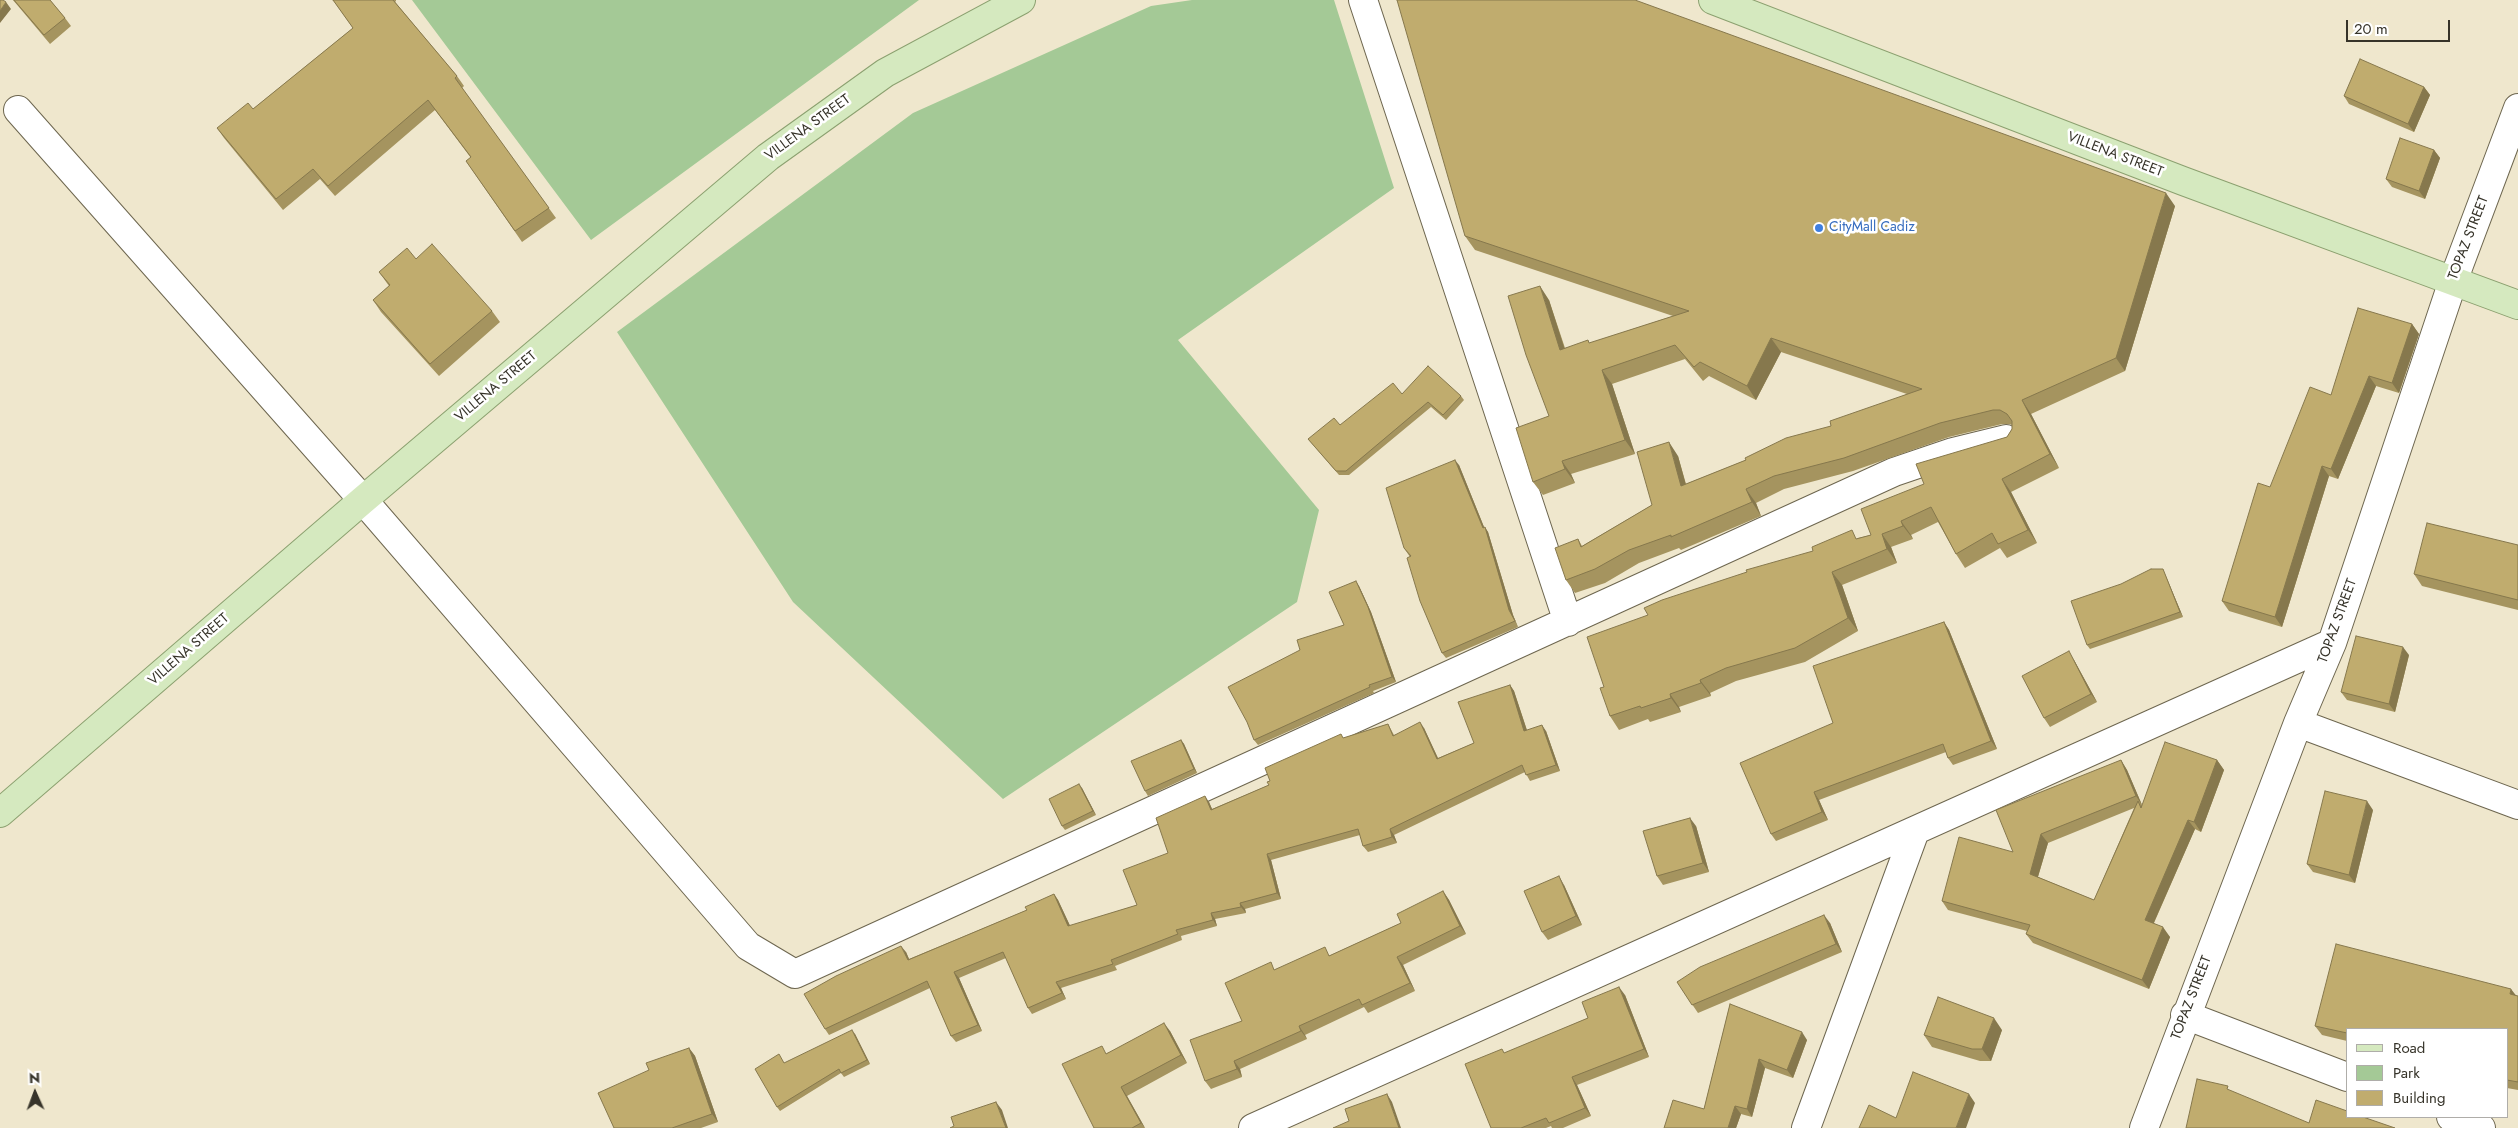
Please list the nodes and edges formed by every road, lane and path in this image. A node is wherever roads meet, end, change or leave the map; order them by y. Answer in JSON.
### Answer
{"nodes":[{"id":1,"x":1363,"y":0,"type":"edge"},
{"id":2,"x":1713,"y":0,"type":"edge"},
{"id":3,"x":1016,"y":1,"type":"edge"},
{"id":4,"x":2518,"y":108,"type":"edge"},
{"id":5,"x":18,"y":110,"type":"dead end"},
{"id":6,"x":2453,"y":280,"type":"junction"},
{"id":7,"x":2518,"y":306,"type":"edge"},
{"id":8,"x":2006,"y":439,"type":"edge"},
{"id":9,"x":363,"y":500,"type":"junction"},
{"id":10,"x":1568,"y":622,"type":"junction"},
{"id":11,"x":2332,"y":643,"type":"junction"},
{"id":12,"x":2298,"y":723,"type":"junction"},
{"id":13,"x":2518,"y":805,"type":"edge"},
{"id":14,"x":0,"y":813,"type":"edge"},
{"id":15,"x":1914,"y":831,"type":"junction"},
{"id":16,"x":2185,"y":1015,"type":"junction"},
{"id":17,"x":2346,"y":1077,"type":"edge"},
{"id":18,"x":2454,"y":1118,"type":"edge"},
{"id":19,"x":1253,"y":1128,"type":"edge"},
{"id":20,"x":1806,"y":1128,"type":"edge"},
{"id":21,"x":2144,"y":1128,"type":"edge"},
{"id":22,"x":2481,"y":1128,"type":"edge"}],
"edges":[{"from":1,"to":10,"type":"street"},
{"from":2,"to":6,"type":"main road","name":"VILLENA STREET"},
{"from":3,"to":9,"type":"main road","name":"VILLENA STREET"},
{"from":4,"to":6,"type":"street","name":"TOPAZ STREET"},
{"from":5,"to":9,"type":"street"},
{"from":6,"to":7,"type":"main road","name":"VILLENA STREET"},
{"from":6,"to":11,"type":"street","name":"TOPAZ STREET"},
{"from":8,"to":10,"type":"street"},
{"from":9,"to":10,"type":"street"},
{"from":9,"to":14,"type":"main road","name":"VILLENA STREET"},
{"from":11,"to":12,"type":"street","name":"TOPAZ STREET"},
{"from":11,"to":15,"type":"street"},
{"from":12,"to":13,"type":"street"},
{"from":12,"to":16,"type":"street","name":"TOPAZ STREET"},
{"from":15,"to":19,"type":"street"},
{"from":15,"to":20,"type":"street"},
{"from":16,"to":17,"type":"street"},
{"from":16,"to":21,"type":"street","name":"TOPAZ STREET"},
{"from":18,"to":22,"type":"street"}]}
